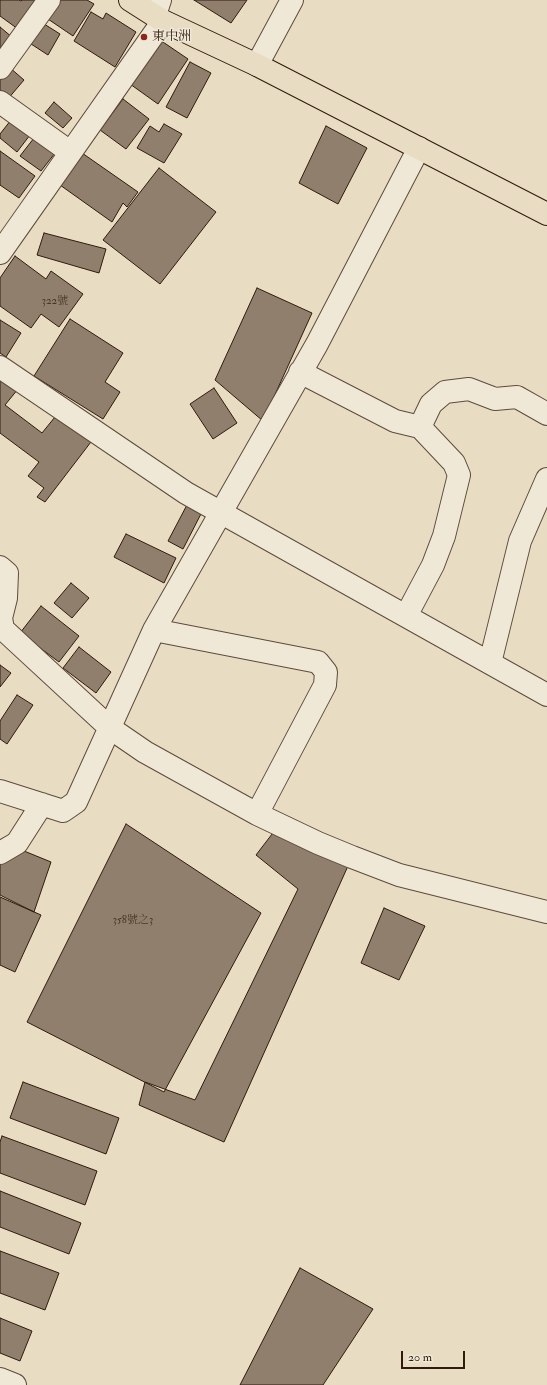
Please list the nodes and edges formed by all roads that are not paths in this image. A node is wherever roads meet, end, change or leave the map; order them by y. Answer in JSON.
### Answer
{"nodes":[{"id":1,"x":49,"y":0,"type":"edge"},
{"id":2,"x":130,"y":0,"type":"edge"},
{"id":3,"x":292,"y":0,"type":"edge"},
{"id":4,"x":159,"y":12,"type":"edge"},
{"id":5,"x":257,"y":65,"type":"junction"},
{"id":6,"x":0,"y":68,"type":"edge"},
{"id":7,"x":1,"y":104,"type":"edge"},
{"id":8,"x":419,"y":148,"type":"junction"},
{"id":9,"x":70,"y":152,"type":"junction"},
{"id":10,"x":547,"y":214,"type":"edge"},
{"id":11,"x":0,"y":253,"type":"edge"},
{"id":12,"x":0,"y":367,"type":"edge"},
{"id":13,"x":300,"y":372,"type":"junction"},
{"id":14,"x":547,"y":414,"type":"edge"},
{"id":15,"x":420,"y":427,"type":"junction"},
{"id":16,"x":547,"y":479,"type":"edge"},
{"id":17,"x":221,"y":513,"type":"junction"},
{"id":18,"x":0,"y":567,"type":"edge"},
{"id":19,"x":406,"y":616,"type":"junction"},
{"id":20,"x":154,"y":630,"type":"junction"},
{"id":21,"x":490,"y":663,"type":"junction"},
{"id":22,"x":547,"y":695,"type":"edge"},
{"id":23,"x":110,"y":728,"type":"junction"},
{"id":24,"x":0,"y":791,"type":"edge"},
{"id":25,"x":42,"y":804,"type":"junction"},
{"id":26,"x":257,"y":814,"type":"junction"},
{"id":27,"x":0,"y":853,"type":"edge"},
{"id":28,"x":547,"y":912,"type":"edge"},
{"id":29,"x":0,"y":1379,"type":"edge"},
{"id":30,"x":15,"y":1385,"type":"edge"}],
"edges":[{"from":1,"to":6,"type":"street"},
{"from":2,"to":4,"type":"main road"},
{"from":3,"to":5,"type":"street"},
{"from":4,"to":5,"type":"main road"},
{"from":4,"to":9,"type":"street"},
{"from":5,"to":8,"type":"main road"},
{"from":7,"to":9,"type":"street"},
{"from":8,"to":10,"type":"main road"},
{"from":8,"to":13,"type":"street"},
{"from":9,"to":11,"type":"street"},
{"from":12,"to":17,"type":"street"},
{"from":13,"to":15,"type":"street"},
{"from":13,"to":17,"type":"street"},
{"from":14,"to":15,"type":"street"},
{"from":15,"to":19,"type":"street"},
{"from":16,"to":21,"type":"street"},
{"from":17,"to":19,"type":"street"},
{"from":17,"to":20,"type":"street"},
{"from":18,"to":23,"type":"street"},
{"from":19,"to":21,"type":"street"},
{"from":20,"to":23,"type":"street"},
{"from":20,"to":26,"type":"street"},
{"from":21,"to":22,"type":"street"},
{"from":23,"to":25,"type":"street"},
{"from":23,"to":26,"type":"street"},
{"from":24,"to":25,"type":"street"},
{"from":25,"to":27,"type":"street"},
{"from":26,"to":28,"type":"street"},
{"from":29,"to":30,"type":"street"}]}
